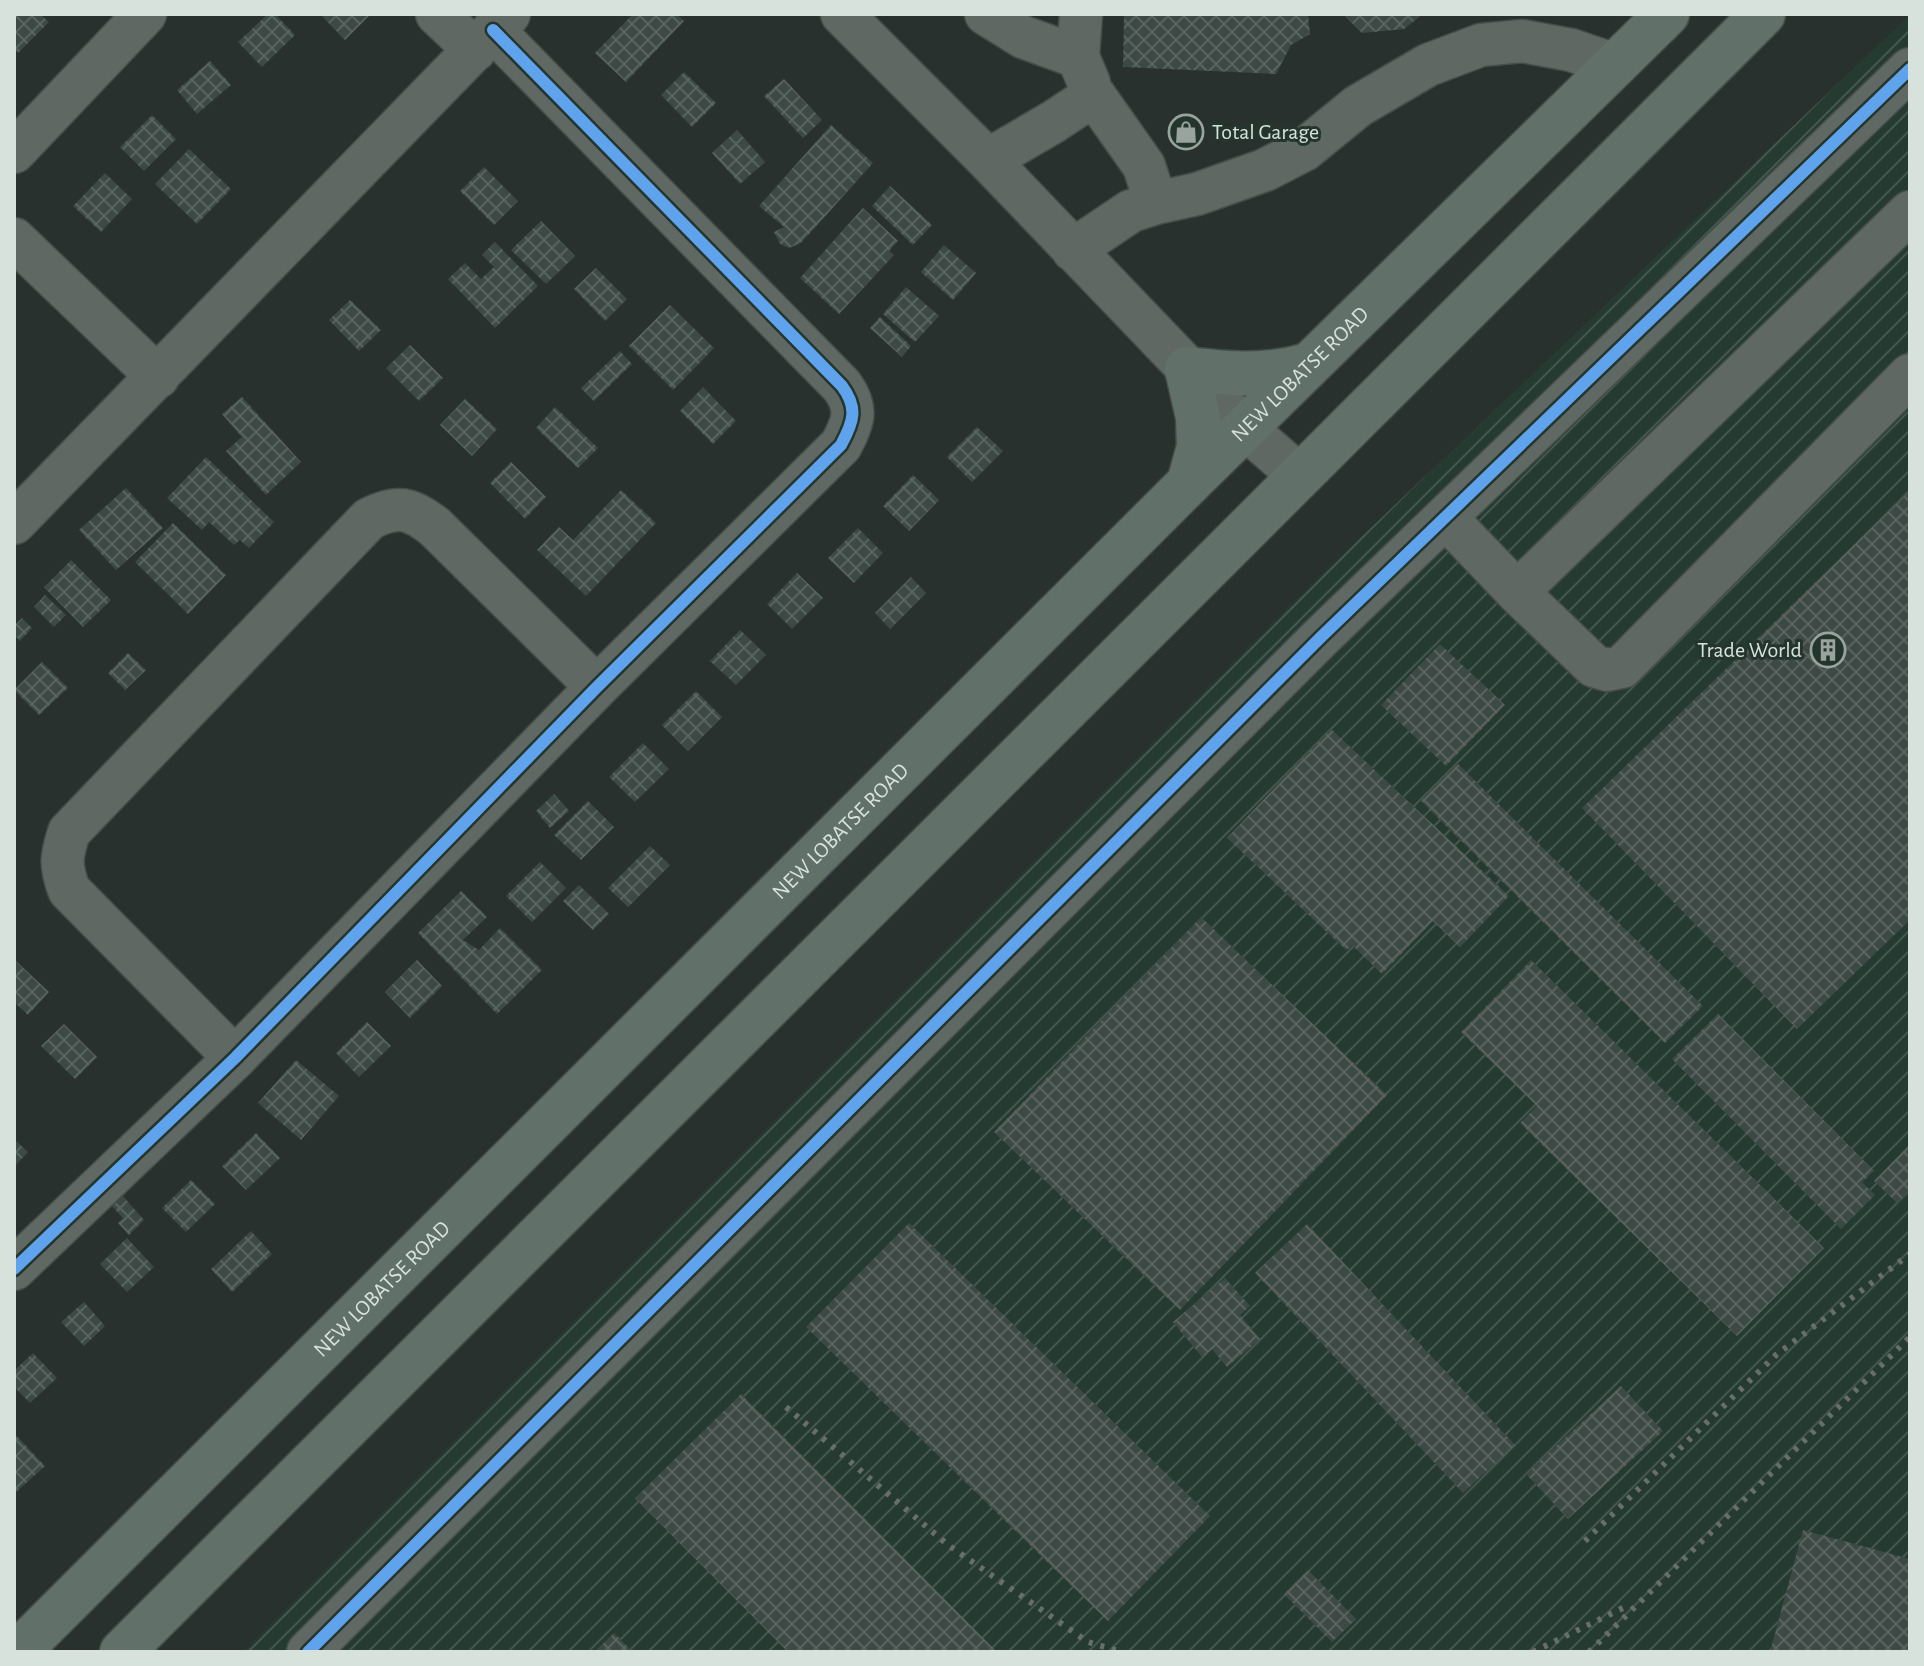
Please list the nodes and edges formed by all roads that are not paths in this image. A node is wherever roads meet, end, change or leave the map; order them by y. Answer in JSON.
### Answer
{"nodes":[{"id":1,"x":145,"y":14,"type":"edge"},
{"id":2,"x":437,"y":14,"type":"edge"},
{"id":3,"x":842,"y":14,"type":"edge"},
{"id":4,"x":986,"y":14,"type":"edge"},
{"id":5,"x":1081,"y":14,"type":"edge"},
{"id":6,"x":1667,"y":14,"type":"edge"},
{"id":7,"x":1763,"y":14,"type":"edge"},
{"id":8,"x":492,"y":31,"type":"edge"},
{"id":9,"x":1078,"y":57,"type":"junction"},
{"id":10,"x":1615,"y":65,"type":"junction"},
{"id":11,"x":1910,"y":69,"type":"edge"},
{"id":12,"x":1094,"y":95,"type":"junction"},
{"id":13,"x":1665,"y":112,"type":"junction"},
{"id":14,"x":14,"y":152,"type":"edge"},
{"id":15,"x":988,"y":160,"type":"junction"},
{"id":16,"x":1156,"y":203,"type":"junction"},
{"id":17,"x":1910,"y":212,"type":"edge"},
{"id":18,"x":14,"y":239,"type":"edge"},
{"id":19,"x":1073,"y":250,"type":"junction"},
{"id":20,"x":1308,"y":365,"type":"junction"},
{"id":21,"x":1187,"y":369,"type":"junction"},
{"id":22,"x":1910,"y":375,"type":"edge"},
{"id":23,"x":158,"y":377,"type":"junction"},
{"id":24,"x":1245,"y":428,"type":"junction"},
{"id":25,"x":1300,"y":476,"type":"junction"},
{"id":26,"x":1189,"y":483,"type":"junction"},
{"id":27,"x":1446,"y":518,"type":"junction"},
{"id":28,"x":14,"y":523,"type":"edge"},
{"id":29,"x":1517,"y":592,"type":"junction"},
{"id":30,"x":597,"y":687,"type":"junction"},
{"id":31,"x":235,"y":1058,"type":"junction"},
{"id":32,"x":14,"y":1269,"type":"edge"},
{"id":33,"x":18,"y":1652,"type":"edge"},
{"id":34,"x":122,"y":1652,"type":"edge"},
{"id":35,"x":308,"y":1652,"type":"edge"}],
"edges":[{"from":1,"to":14,"type":"street"},
{"from":2,"to":8,"type":"street"},
{"from":3,"to":15,"type":"street"},
{"from":4,"to":9,"type":"street"},
{"from":5,"to":9,"type":"street"},
{"from":6,"to":10,"type":"main road","name":"NEW LOBATSE ROAD"},
{"from":7,"to":13,"type":"main road"},
{"from":8,"to":23,"type":"street"},
{"from":8,"to":30,"type":"street"},
{"from":9,"to":12,"type":"street"},
{"from":10,"to":13,"type":"main road"},
{"from":10,"to":16,"type":"street"},
{"from":10,"to":20,"type":"main road","name":"NEW LOBATSE ROAD"},
{"from":11,"to":27,"type":"street"},
{"from":12,"to":15,"type":"street"},
{"from":12,"to":16,"type":"street"},
{"from":13,"to":25,"type":"main road"},
{"from":15,"to":19,"type":"street"},
{"from":16,"to":19,"type":"street"},
{"from":17,"to":29,"type":"street"},
{"from":18,"to":23,"type":"street"},
{"from":19,"to":21,"type":"street"},
{"from":20,"to":21,"type":"main road"},
{"from":20,"to":24,"type":"main road","name":"NEW LOBATSE ROAD"},
{"from":21,"to":24,"type":"street"},
{"from":21,"to":26,"type":"main road"},
{"from":22,"to":29,"type":"street"},
{"from":23,"to":28,"type":"street"},
{"from":24,"to":25,"type":"street"},
{"from":24,"to":26,"type":"main road","name":"NEW LOBATSE ROAD"},
{"from":25,"to":34,"type":"main road"},
{"from":26,"to":33,"type":"main road","name":"NEW LOBATSE ROAD"},
{"from":27,"to":29,"type":"street"},
{"from":27,"to":35,"type":"street"},
{"from":30,"to":31,"type":"street"},
{"from":30,"to":31,"type":"street"},
{"from":31,"to":32,"type":"street"}]}
